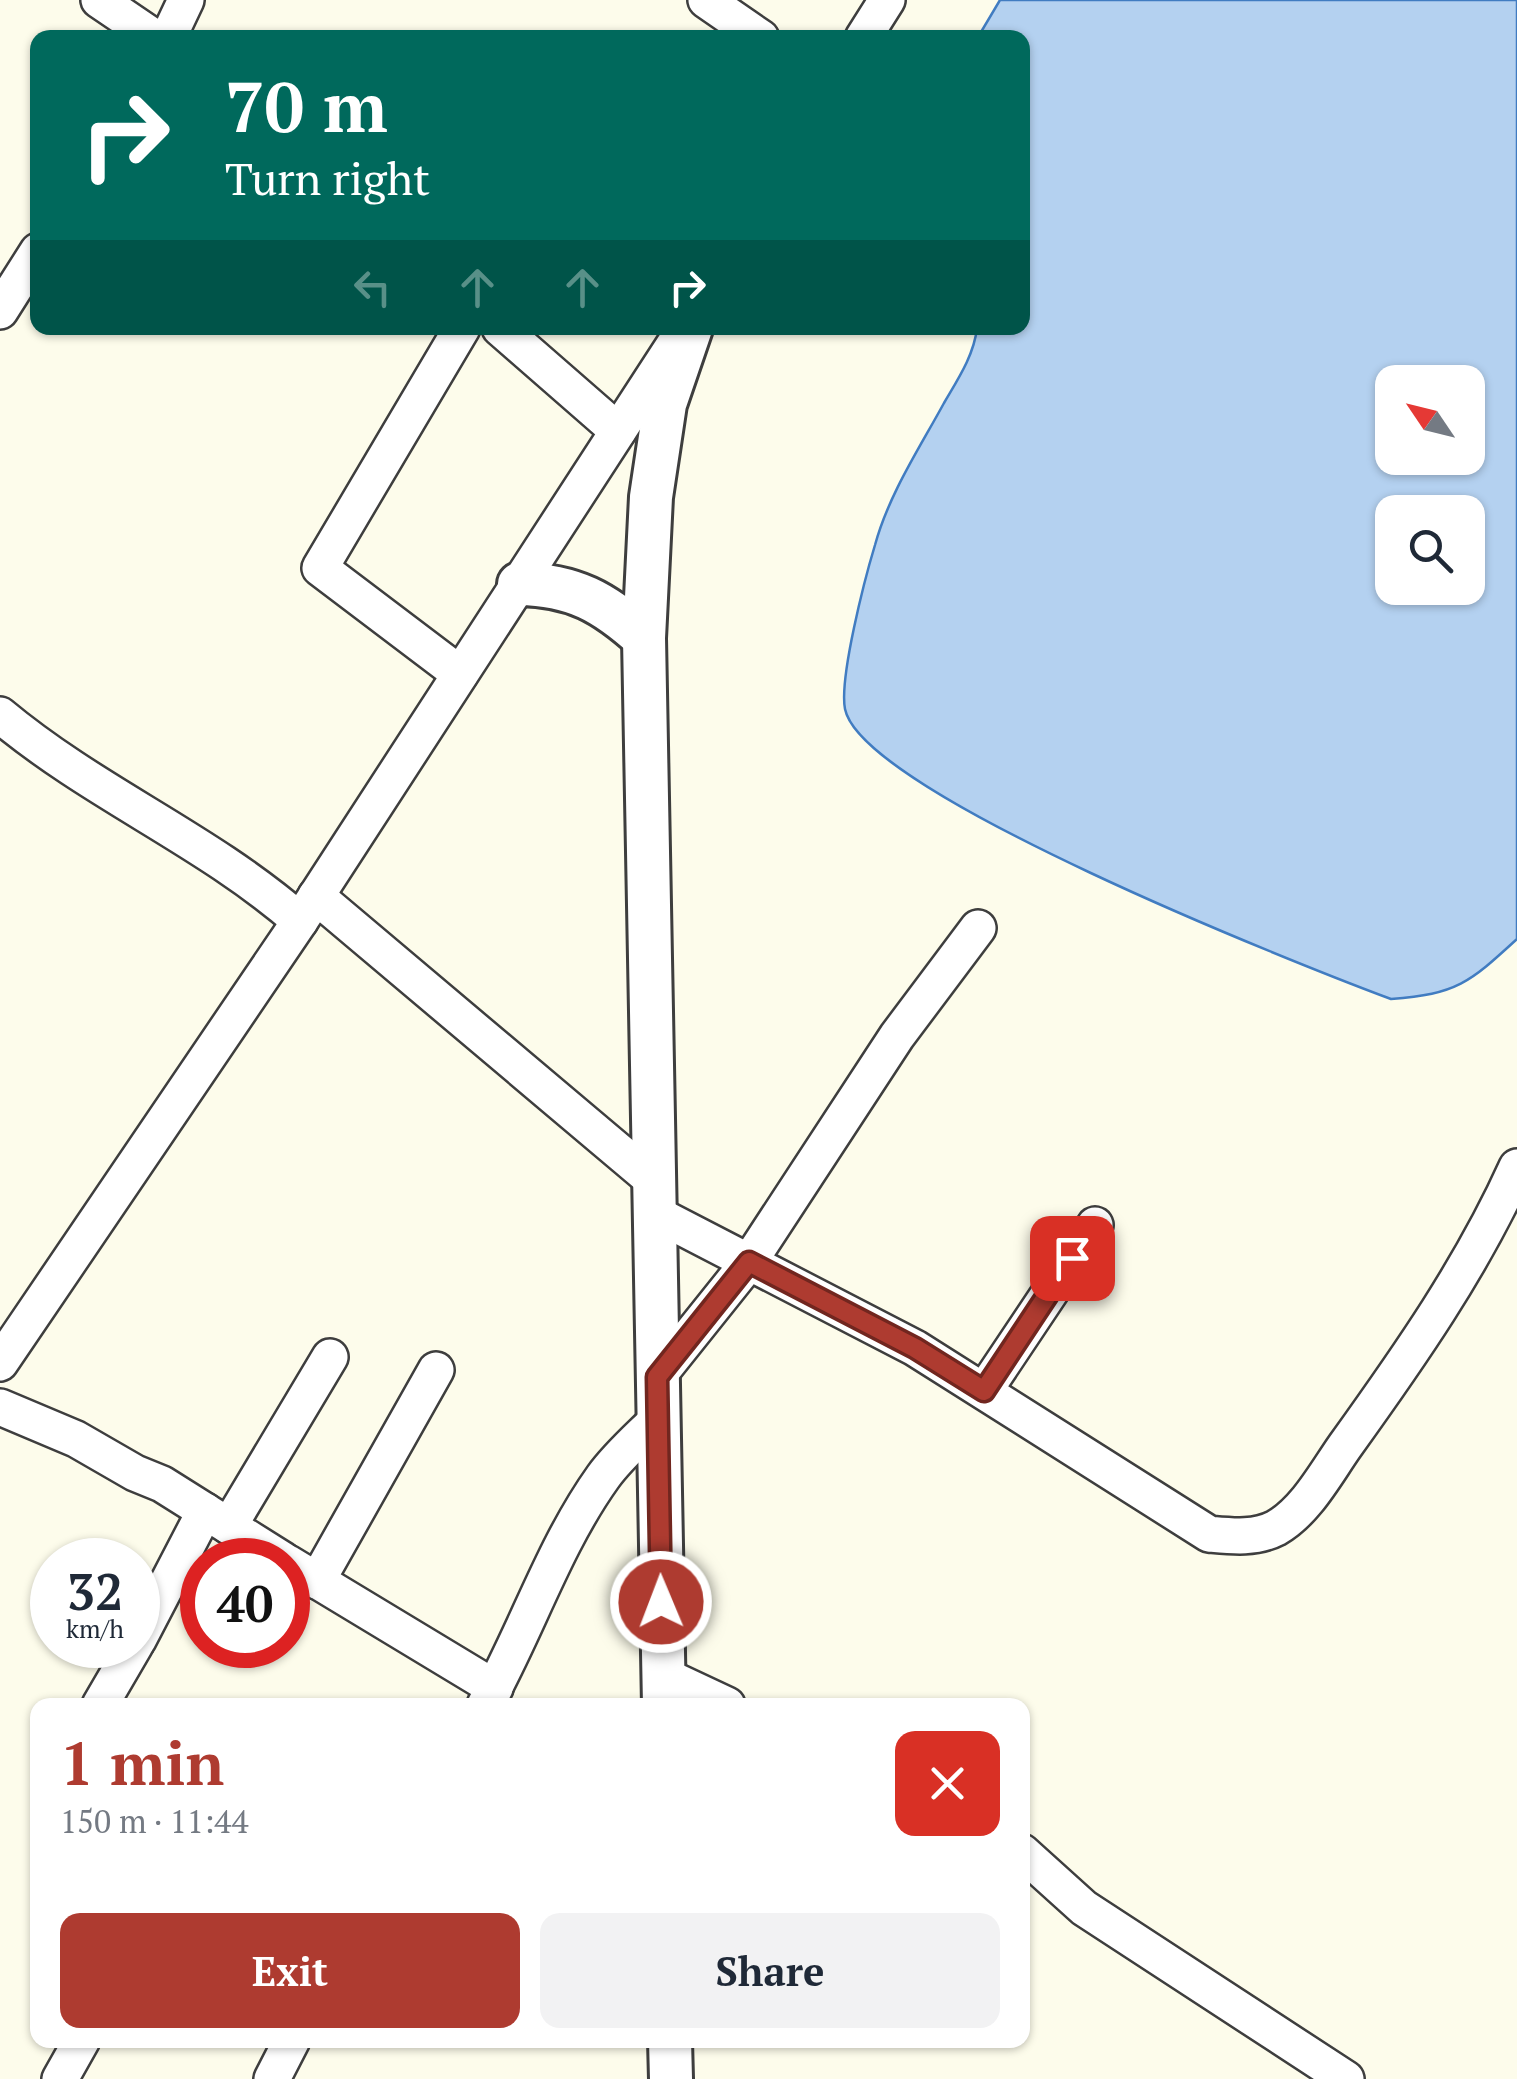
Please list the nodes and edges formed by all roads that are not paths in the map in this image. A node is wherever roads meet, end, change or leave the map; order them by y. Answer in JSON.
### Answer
{"nodes":[{"id":1,"x":100,"y":0,"type":"edge"},
{"id":2,"x":186,"y":0,"type":"edge"},
{"id":3,"x":706,"y":0,"type":"edge"},
{"id":4,"x":887,"y":0,"type":"edge"},
{"id":5,"x":143,"y":30,"type":"edge"},
{"id":6,"x":172,"y":30,"type":"edge"},
{"id":7,"x":749,"y":30,"type":"edge"},
{"id":8,"x":868,"y":30,"type":"edge"},
{"id":9,"x":30,"y":263,"type":"edge"},
{"id":10,"x":0,"y":310,"type":"edge"},
{"id":11,"x":458,"y":335,"type":"edge"},
{"id":12,"x":508,"y":335,"type":"edge"},
{"id":13,"x":683,"y":335,"type":"edge"},
{"id":14,"x":686,"y":335,"type":"edge"},
{"id":15,"x":618,"y":431,"type":"junction"},
{"id":16,"x":519,"y":584,"type":"junction"},
{"id":17,"x":644,"y":638,"type":"junction"},
{"id":18,"x":460,"y":674,"type":"junction"},
{"id":19,"x":0,"y":715,"type":"edge"},
{"id":20,"x":308,"y":908,"type":"junction"},
{"id":21,"x":978,"y":928,"type":"dead end"},
{"id":22,"x":1517,"y":1166,"type":"edge"},
{"id":23,"x":656,"y":1198,"type":"junction"},
{"id":24,"x":1507,"y":1219,"type":"edge"},
{"id":25,"x":1095,"y":1226,"type":"dead end"},
{"id":26,"x":749,"y":1262,"type":"junction"},
{"id":27,"x":330,"y":1356,"type":"dead end"},
{"id":28,"x":0,"y":1363,"type":"edge"},
{"id":29,"x":657,"y":1377,"type":"junction"},
{"id":30,"x":984,"y":1391,"type":"junction"},
{"id":31,"x":433,"y":1392,"type":"dead end"},
{"id":32,"x":0,"y":1407,"type":"edge"},
{"id":33,"x":657,"y":1420,"type":"junction"},
{"id":34,"x":217,"y":1519,"type":"junction"},
{"id":35,"x":248,"y":1538,"type":"edge"},
{"id":36,"x":310,"y":1550,"type":"edge"},
{"id":37,"x":310,"y":1577,"type":"edge"},
{"id":38,"x":160,"y":1606,"type":"edge"},
{"id":39,"x":121,"y":1668,"type":"edge"},
{"id":40,"x":663,"y":1690,"type":"edge"},
{"id":41,"x":490,"y":1696,"type":"edge"},
{"id":42,"x":104,"y":1698,"type":"edge"},
{"id":43,"x":697,"y":1698,"type":"edge"},
{"id":44,"x":1030,"y":1859,"type":"edge"},
{"id":45,"x":77,"y":2048,"type":"edge"},
{"id":46,"x":288,"y":2048,"type":"edge"},
{"id":47,"x":670,"y":2048,"type":"edge"},
{"id":48,"x":60,"y":2079,"type":"edge"},
{"id":49,"x":272,"y":2079,"type":"edge"},
{"id":50,"x":671,"y":2079,"type":"edge"},
{"id":51,"x":1346,"y":2079,"type":"edge"}],
"edges":[{"from":1,"to":5,"type":"street"},
{"from":2,"to":6,"type":"street"},
{"from":3,"to":7,"type":"street"},
{"from":4,"to":8,"type":"street"},
{"from":9,"to":10,"type":"street"},
{"from":11,"to":18,"type":"street"},
{"from":12,"to":15,"type":"street"},
{"from":13,"to":15,"type":"street"},
{"from":14,"to":17,"type":"street"},
{"from":15,"to":16,"type":"street"},
{"from":16,"to":17,"type":"street"},
{"from":16,"to":18,"type":"street"},
{"from":17,"to":23,"type":"street"},
{"from":18,"to":20,"type":"street"},
{"from":19,"to":20,"type":"street"},
{"from":20,"to":23,"type":"street"},
{"from":20,"to":28,"type":"street"},
{"from":21,"to":26,"type":"street"},
{"from":22,"to":24,"type":"street"},
{"from":23,"to":26,"type":"street"},
{"from":23,"to":29,"type":"street"},
{"from":24,"to":30,"type":"street"},
{"from":25,"to":30,"type":"street"},
{"from":26,"to":29,"type":"street"},
{"from":26,"to":30,"type":"street"},
{"from":27,"to":34,"type":"street"},
{"from":29,"to":33,"type":"street"},
{"from":31,"to":36,"type":"street"},
{"from":32,"to":34,"type":"street"},
{"from":33,"to":40,"type":"street"},
{"from":33,"to":41,"type":"street"},
{"from":34,"to":35,"type":"street"},
{"from":34,"to":38,"type":"street"},
{"from":37,"to":41,"type":"street"},
{"from":39,"to":42,"type":"street"},
{"from":40,"to":43,"type":"street"},
{"from":44,"to":51,"type":"street"},
{"from":45,"to":48,"type":"street"},
{"from":46,"to":49,"type":"street"},
{"from":47,"to":50,"type":"street"}]}
